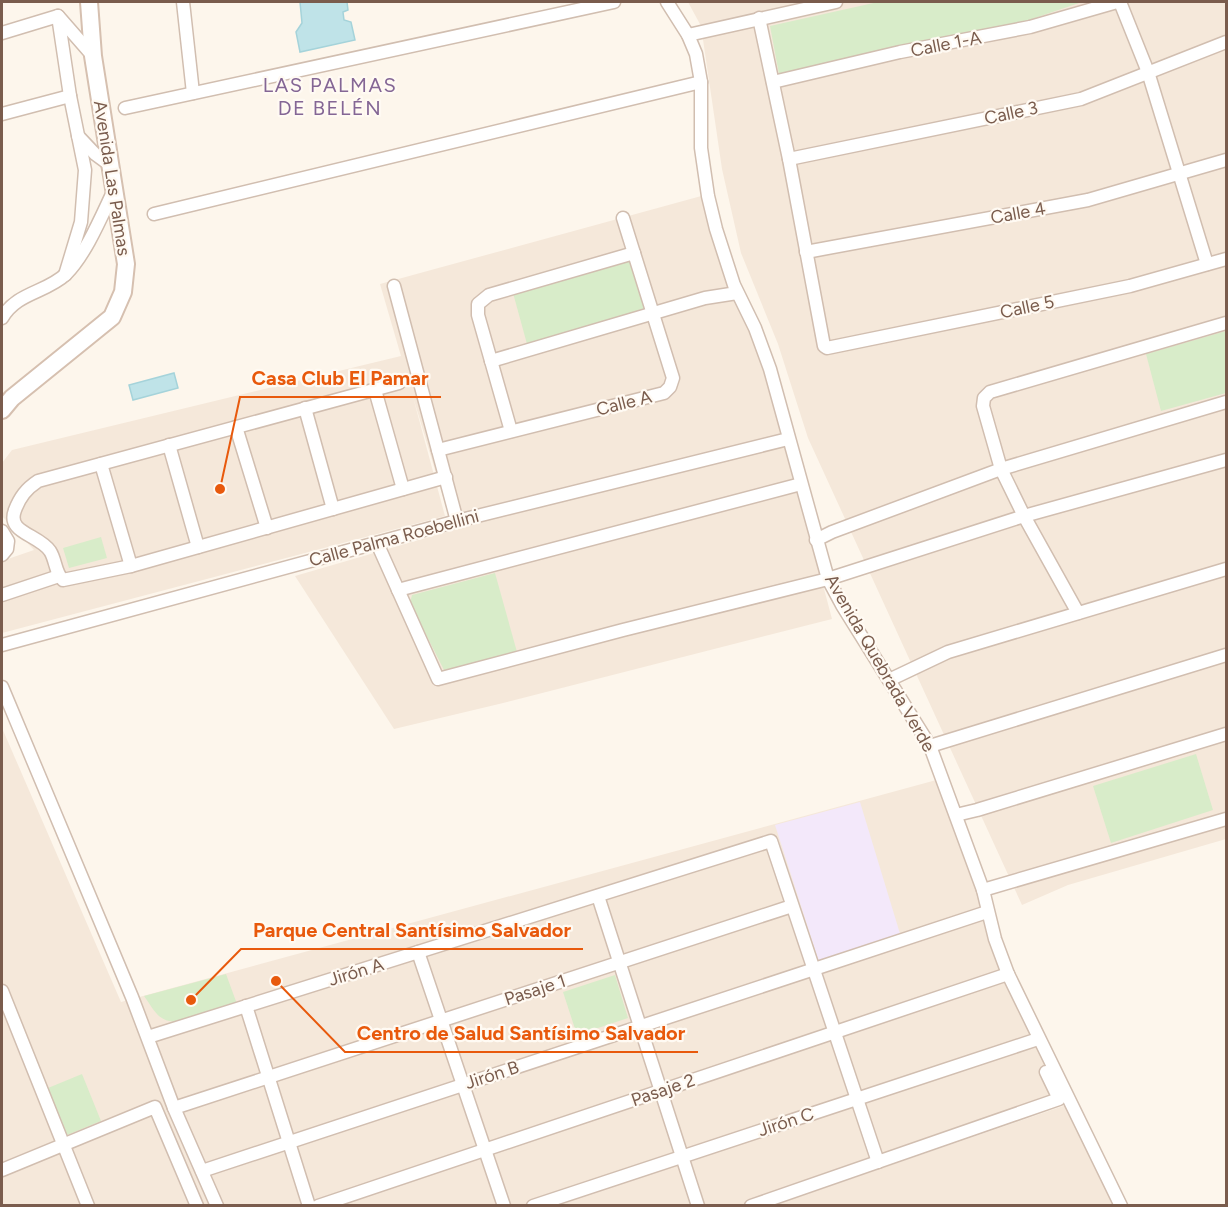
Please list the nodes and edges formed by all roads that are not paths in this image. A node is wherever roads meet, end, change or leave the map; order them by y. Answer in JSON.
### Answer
{"nodes":[{"id":1,"x":88,"y":2,"type":"edge"},
{"id":2,"x":183,"y":2,"type":"edge"},
{"id":3,"x":614,"y":2,"type":"edge"},
{"id":4,"x":668,"y":2,"type":"edge"},
{"id":5,"x":836,"y":2,"type":"edge"},
{"id":6,"x":1119,"y":2,"type":"edge"},
{"id":7,"x":57,"y":16,"type":"junction"},
{"id":8,"x":759,"y":18,"type":"junction"},
{"id":9,"x":2,"y":33,"type":"edge"},
{"id":10,"x":688,"y":35,"type":"junction"},
{"id":11,"x":1227,"y":42,"type":"edge"},
{"id":12,"x":93,"y":56,"type":"junction"},
{"id":13,"x":1148,"y":72,"type":"junction"},
{"id":14,"x":701,"y":82,"type":"junction"},
{"id":15,"x":773,"y":82,"type":"junction"},
{"id":16,"x":194,"y":93,"type":"junction"},
{"id":17,"x":70,"y":96,"type":"junction"},
{"id":18,"x":125,"y":108,"type":"dead end"},
{"id":19,"x":2,"y":114,"type":"edge"},
{"id":20,"x":77,"y":136,"type":"junction"},
{"id":21,"x":789,"y":159,"type":"junction"},
{"id":22,"x":1227,"y":160,"type":"edge"},
{"id":23,"x":110,"y":165,"type":"junction"},
{"id":24,"x":1180,"y":173,"type":"junction"},
{"id":25,"x":114,"y":190,"type":"junction"},
{"id":26,"x":154,"y":214,"type":"dead end"},
{"id":27,"x":623,"y":218,"type":"dead end"},
{"id":28,"x":806,"y":252,"type":"junction"},
{"id":29,"x":634,"y":253,"type":"junction"},
{"id":30,"x":1227,"y":259,"type":"edge"},
{"id":31,"x":1208,"y":264,"type":"junction"},
{"id":32,"x":65,"y":275,"type":"junction"},
{"id":33,"x":394,"y":286,"type":"dead end"},
{"id":34,"x":736,"y":289,"type":"junction"},
{"id":35,"x":653,"y":314,"type":"junction"},
{"id":36,"x":2,"y":318,"type":"edge"},
{"id":37,"x":1227,"y":323,"type":"edge"},
{"id":38,"x":491,"y":361,"type":"junction"},
{"id":39,"x":399,"y":383,"type":"dead end"},
{"id":40,"x":375,"y":390,"type":"junction"},
{"id":41,"x":1226,"y":402,"type":"edge"},
{"id":42,"x":305,"y":408,"type":"junction"},
{"id":43,"x":2,"y":410,"type":"edge"},
{"id":44,"x":236,"y":427,"type":"junction"},
{"id":45,"x":511,"y":431,"type":"junction"},
{"id":46,"x":788,"y":439,"type":"junction"},
{"id":47,"x":169,"y":445,"type":"junction"},
{"id":48,"x":438,"y":450,"type":"junction"},
{"id":49,"x":1227,"y":460,"type":"edge"},
{"id":50,"x":101,"y":464,"type":"junction"},
{"id":51,"x":1001,"y":469,"type":"junction"},
{"id":52,"x":446,"y":477,"type":"junction"},
{"id":53,"x":801,"y":484,"type":"junction"},
{"id":54,"x":403,"y":489,"type":"junction"},
{"id":55,"x":333,"y":509,"type":"junction"},
{"id":56,"x":1024,"y":516,"type":"junction"},
{"id":57,"x":457,"y":521,"type":"junction"},
{"id":58,"x":16,"y":526,"type":"junction"},
{"id":59,"x":267,"y":528,"type":"junction"},
{"id":60,"x":4,"y":533,"type":"edge"},
{"id":61,"x":816,"y":540,"type":"junction"},
{"id":62,"x":377,"y":543,"type":"junction"},
{"id":63,"x":198,"y":547,"type":"junction"},
{"id":64,"x":2,"y":555,"type":"edge"},
{"id":65,"x":131,"y":566,"type":"junction"},
{"id":66,"x":1227,"y":569,"type":"edge"},
{"id":67,"x":59,"y":576,"type":"junction"},
{"id":68,"x":828,"y":579,"type":"junction"},
{"id":69,"x":398,"y":590,"type":"junction"},
{"id":70,"x":2,"y":595,"type":"edge"},
{"id":71,"x":1078,"y":613,"type":"junction"},
{"id":72,"x":2,"y":645,"type":"edge"},
{"id":73,"x":1227,"y":655,"type":"edge"},
{"id":74,"x":889,"y":680,"type":"junction"},
{"id":75,"x":2,"y":687,"type":"edge"},
{"id":76,"x":1227,"y":734,"type":"edge"},
{"id":77,"x":930,"y":746,"type":"junction"},
{"id":78,"x":956,"y":815,"type":"junction"},
{"id":79,"x":1227,"y":819,"type":"edge"},
{"id":80,"x":983,"y":890,"type":"junction"},
{"id":81,"x":598,"y":896,"type":"junction"},
{"id":82,"x":792,"y":906,"type":"junction"},
{"id":83,"x":987,"y":912,"type":"junction"},
{"id":84,"x":418,"y":952,"type":"junction"},
{"id":85,"x":619,"y":962,"type":"junction"},
{"id":86,"x":814,"y":969,"type":"junction"},
{"id":87,"x":1008,"y":974,"type":"junction"},
{"id":88,"x":2,"y":991,"type":"edge"},
{"id":89,"x":246,"y":1006,"type":"junction"},
{"id":90,"x":441,"y":1021,"type":"junction"},
{"id":91,"x":640,"y":1026,"type":"junction"},
{"id":92,"x":834,"y":1032,"type":"junction"},
{"id":93,"x":148,"y":1037,"type":"junction"},
{"id":94,"x":1035,"y":1040,"type":"junction"},
{"id":95,"x":268,"y":1077,"type":"junction"},
{"id":96,"x":463,"y":1085,"type":"junction"},
{"id":97,"x":661,"y":1090,"type":"junction"},
{"id":98,"x":857,"y":1099,"type":"junction"},
{"id":99,"x":174,"y":1108,"type":"junction"},
{"id":100,"x":289,"y":1142,"type":"junction"},
{"id":101,"x":63,"y":1143,"type":"junction"},
{"id":102,"x":485,"y":1149,"type":"junction"},
{"id":103,"x":682,"y":1156,"type":"junction"},
{"id":104,"x":878,"y":1162,"type":"junction"},
{"id":105,"x":2,"y":1170,"type":"edge"},
{"id":106,"x":202,"y":1171,"type":"junction"},
{"id":107,"x":88,"y":1206,"type":"edge"},
{"id":108,"x":196,"y":1206,"type":"edge"},
{"id":109,"x":217,"y":1206,"type":"edge"},
{"id":110,"x":309,"y":1206,"type":"edge"},
{"id":111,"x":318,"y":1206,"type":"edge"},
{"id":112,"x":504,"y":1206,"type":"edge"},
{"id":113,"x":533,"y":1206,"type":"edge"},
{"id":114,"x":698,"y":1206,"type":"edge"},
{"id":115,"x":751,"y":1206,"type":"edge"},
{"id":116,"x":1121,"y":1206,"type":"edge"}],
"edges":[{"from":1,"to":12,"type":"main road","name":"Avenida Las Palmas"},
{"from":2,"to":16,"type":"street"},
{"from":3,"to":16,"type":"street"},
{"from":4,"to":10,"type":"street","name":"Avenida Quebrada Verde"},
{"from":5,"to":8,"type":"street"},
{"from":6,"to":13,"type":"street"},
{"from":6,"to":15,"type":"street","name":"Calle 1-A"},
{"from":7,"to":9,"type":"street"},
{"from":7,"to":12,"type":"street"},
{"from":7,"to":17,"type":"street"},
{"from":8,"to":10,"type":"street"},
{"from":8,"to":15,"type":"street"},
{"from":10,"to":14,"type":"street","name":"Avenida Quebrada Verde"},
{"from":11,"to":13,"type":"street","name":"Calle 3"},
{"from":12,"to":23,"type":"main road","name":"Avenida Las Palmas"},
{"from":13,"to":21,"type":"street","name":"Calle 3"},
{"from":13,"to":24,"type":"street"},
{"from":14,"to":26,"type":"street"},
{"from":14,"to":34,"type":"street","name":"Avenida Quebrada Verde"},
{"from":15,"to":21,"type":"street"},
{"from":16,"to":18,"type":"street"},
{"from":17,"to":19,"type":"street"},
{"from":17,"to":20,"type":"street"},
{"from":20,"to":23,"type":"street"},
{"from":20,"to":32,"type":"street"},
{"from":21,"to":28,"type":"street"},
{"from":22,"to":24,"type":"street","name":"Calle 4"},
{"from":23,"to":25,"type":"main road","name":"Avenida Las Palmas"},
{"from":24,"to":28,"type":"street","name":"Calle 4"},
{"from":24,"to":31,"type":"street"},
{"from":25,"to":32,"type":"street"},
{"from":25,"to":43,"type":"main road","name":"Avenida Las Palmas"},
{"from":27,"to":29,"type":"street","name":"Calle A"},
{"from":28,"to":31,"type":"street","name":"Calle 5"},
{"from":29,"to":35,"type":"street","name":"Calle A"},
{"from":29,"to":38,"type":"street"},
{"from":30,"to":31,"type":"street","name":"Calle 5"},
{"from":32,"to":36,"type":"street"},
{"from":33,"to":48,"type":"street"},
{"from":34,"to":35,"type":"street"},
{"from":34,"to":46,"type":"street","name":"Avenida Quebrada Verde"},
{"from":35,"to":38,"type":"street"},
{"from":35,"to":45,"type":"street","name":"Calle A"},
{"from":37,"to":51,"type":"street"},
{"from":38,"to":45,"type":"street"},
{"from":39,"to":40,"type":"street"},
{"from":40,"to":42,"type":"street"},
{"from":40,"to":54,"type":"street"},
{"from":41,"to":51,"type":"street"},
{"from":42,"to":44,"type":"street"},
{"from":42,"to":55,"type":"street"},
{"from":44,"to":47,"type":"street"},
{"from":44,"to":59,"type":"street"},
{"from":45,"to":48,"type":"street","name":"Calle A"},
{"from":46,"to":53,"type":"street","name":"Avenida Quebrada Verde"},
{"from":46,"to":57,"type":"street","name":"Calle Palma Roebellini"},
{"from":47,"to":50,"type":"street"},
{"from":47,"to":63,"type":"street"},
{"from":48,"to":52,"type":"street"},
{"from":49,"to":56,"type":"street"},
{"from":50,"to":58,"type":"street"},
{"from":50,"to":65,"type":"street"},
{"from":51,"to":56,"type":"street"},
{"from":51,"to":61,"type":"street"},
{"from":52,"to":54,"type":"street"},
{"from":52,"to":57,"type":"street"},
{"from":53,"to":61,"type":"street","name":"Avenida Quebrada Verde"},
{"from":53,"to":69,"type":"street"},
{"from":54,"to":55,"type":"street"},
{"from":55,"to":59,"type":"street"},
{"from":56,"to":68,"type":"street"},
{"from":56,"to":71,"type":"street"},
{"from":57,"to":62,"type":"street","name":"Calle Palma Roebellini"},
{"from":58,"to":60,"type":"street"},
{"from":58,"to":67,"type":"street"},
{"from":59,"to":63,"type":"street"},
{"from":60,"to":64,"type":"street"},
{"from":61,"to":68,"type":"street","name":"Avenida Quebrada Verde"},
{"from":62,"to":69,"type":"street"},
{"from":62,"to":72,"type":"street","name":"Calle Palma Roebellini"},
{"from":63,"to":65,"type":"street"},
{"from":65,"to":67,"type":"street"},
{"from":66,"to":71,"type":"street"},
{"from":67,"to":70,"type":"street"},
{"from":68,"to":69,"type":"street"},
{"from":68,"to":74,"type":"street","name":"Avenida Quebrada Verde"},
{"from":71,"to":74,"type":"street"},
{"from":73,"to":77,"type":"street"},
{"from":74,"to":77,"type":"street","name":"Avenida Quebrada Verde"},
{"from":75,"to":93,"type":"street"},
{"from":76,"to":78,"type":"street"},
{"from":77,"to":78,"type":"street","name":"Avenida Quebrada Verde"},
{"from":78,"to":80,"type":"street","name":"Avenida Quebrada Verde"},
{"from":79,"to":80,"type":"street"},
{"from":80,"to":83,"type":"street","name":"Avenida Quebrada Verde"},
{"from":81,"to":82,"type":"street","name":"Jirón A"},
{"from":81,"to":84,"type":"street","name":"Jirón A"},
{"from":81,"to":85,"type":"street"},
{"from":82,"to":85,"type":"street","name":"Pasaje 1"},
{"from":82,"to":86,"type":"street"},
{"from":83,"to":86,"type":"street","name":"Jirón B"},
{"from":83,"to":87,"type":"street","name":"Avenida Quebrada Verde"},
{"from":84,"to":89,"type":"street","name":"Jirón A"},
{"from":84,"to":90,"type":"street"},
{"from":85,"to":90,"type":"street","name":"Pasaje 1"},
{"from":85,"to":91,"type":"street"},
{"from":86,"to":91,"type":"street","name":"Jirón B"},
{"from":86,"to":92,"type":"street"},
{"from":87,"to":92,"type":"street","name":"Pasaje 2"},
{"from":87,"to":94,"type":"street","name":"Avenida Quebrada Verde"},
{"from":88,"to":101,"type":"street"},
{"from":89,"to":93,"type":"street","name":"Jirón A"},
{"from":89,"to":95,"type":"street"},
{"from":90,"to":95,"type":"street","name":"Pasaje 1"},
{"from":90,"to":96,"type":"street"},
{"from":91,"to":96,"type":"street","name":"Jirón B"},
{"from":91,"to":97,"type":"street"},
{"from":92,"to":97,"type":"street","name":"Pasaje 2"},
{"from":92,"to":98,"type":"street"},
{"from":93,"to":99,"type":"street"},
{"from":94,"to":98,"type":"street","name":"Jirón C"},
{"from":94,"to":104,"type":"street"},
{"from":94,"to":116,"type":"street","name":"Avenida Quebrada Verde"},
{"from":95,"to":99,"type":"street","name":"Pasaje 1"},
{"from":95,"to":100,"type":"street"},
{"from":96,"to":100,"type":"street","name":"Jirón B"},
{"from":96,"to":102,"type":"street"},
{"from":97,"to":102,"type":"street","name":"Pasaje 2"},
{"from":97,"to":103,"type":"street"},
{"from":98,"to":103,"type":"street","name":"Jirón C"},
{"from":98,"to":104,"type":"street"},
{"from":99,"to":106,"type":"street"},
{"from":100,"to":106,"type":"street","name":"Jirón B"},
{"from":100,"to":110,"type":"street"},
{"from":101,"to":105,"type":"street"},
{"from":101,"to":107,"type":"street"},
{"from":101,"to":108,"type":"street"},
{"from":102,"to":111,"type":"street","name":"Pasaje 2"},
{"from":102,"to":112,"type":"street"},
{"from":103,"to":113,"type":"street","name":"Jirón C"},
{"from":103,"to":114,"type":"street"},
{"from":104,"to":115,"type":"street"},
{"from":106,"to":109,"type":"street"}]}
